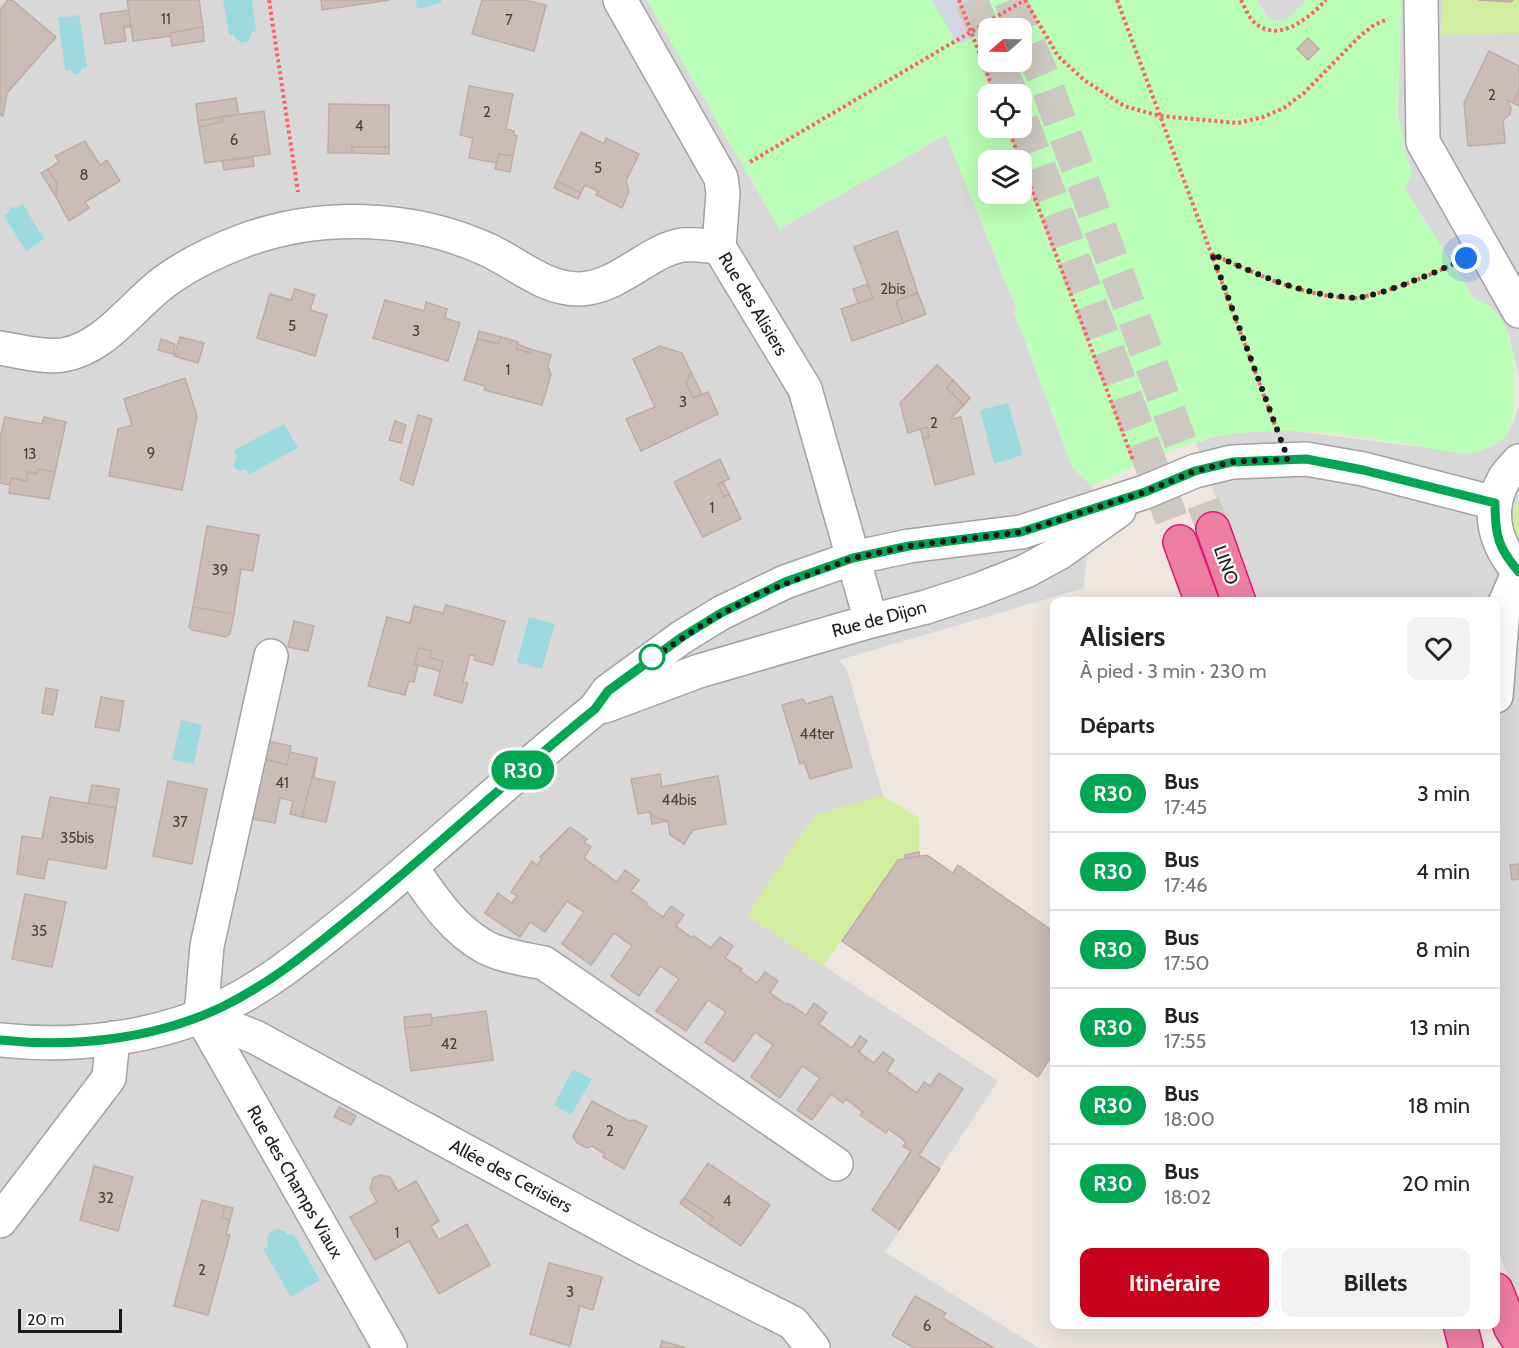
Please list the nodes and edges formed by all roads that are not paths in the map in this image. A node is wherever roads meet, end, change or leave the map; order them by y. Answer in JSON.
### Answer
{"nodes":[{"id":1,"x":620,"y":0,"type":"edge"},
{"id":2,"x":1421,"y":8,"type":"edge"},
{"id":3,"x":719,"y":247,"type":"junction"},
{"id":4,"x":1519,"y":311,"type":"edge"},
{"id":5,"x":0,"y":348,"type":"edge"},
{"id":6,"x":1519,"y":461,"type":"edge"},
{"id":7,"x":1145,"y":492,"type":"junction"},
{"id":8,"x":1495,"y":503,"type":"junction"},
{"id":9,"x":1213,"y":529,"type":"tunnel mouth"},
{"id":10,"x":1180,"y":542,"type":"tunnel mouth"},
{"id":11,"x":853,"y":558,"type":"junction"},
{"id":12,"x":1519,"y":572,"type":"edge"},
{"id":13,"x":1200,"y":597,"type":"edge"},
{"id":14,"x":1237,"y":597,"type":"edge"},
{"id":15,"x":871,"y":621,"type":"junction"},
{"id":16,"x":1500,"y":646,"type":"edge"},
{"id":17,"x":271,"y":656,"type":"dead end"},
{"id":18,"x":595,"y":709,"type":"junction"},
{"id":19,"x":411,"y":867,"type":"junction"},
{"id":20,"x":201,"y":1016,"type":"junction"},
{"id":21,"x":113,"y":1038,"type":"junction"},
{"id":22,"x":0,"y":1040,"type":"edge"},
{"id":23,"x":836,"y":1164,"type":"dead end"},
{"id":24,"x":0,"y":1221,"type":"edge"},
{"id":25,"x":1500,"y":1303,"type":"edge"},
{"id":26,"x":1461,"y":1329,"type":"edge"},
{"id":27,"x":1519,"y":1341,"type":"edge"},
{"id":28,"x":390,"y":1348,"type":"edge"},
{"id":29,"x":813,"y":1348,"type":"edge"},
{"id":30,"x":1466,"y":1348,"type":"edge"}],
"edges":[{"from":1,"to":3,"type":"street","name":"Rue des Alisiers"},
{"from":2,"to":4,"type":"street"},
{"from":3,"to":5,"type":"street"},
{"from":3,"to":11,"type":"street","name":"Rue des Alisiers"},
{"from":6,"to":8,"type":"street"},
{"from":7,"to":8,"type":"street","name":"Rue de Dijon"},
{"from":7,"to":11,"type":"street","name":"Rue de Dijon"},
{"from":7,"to":15,"type":"street","name":"Rue de Dijon"},
{"from":8,"to":12,"type":"street"},
{"from":9,"to":14,"type":"highway","name":"LINO"},
{"from":10,"to":13,"type":"highway","name":"LINO"},
{"from":11,"to":15,"type":"street","name":"Rue des Alisiers"},
{"from":11,"to":18,"type":"street","name":"Rue de Dijon"},
{"from":12,"to":16,"type":"street"},
{"from":15,"to":18,"type":"street","name":"Rue de Dijon"},
{"from":17,"to":20,"type":"street"},
{"from":18,"to":19,"type":"street","name":"Rue de Dijon"},
{"from":19,"to":20,"type":"street","name":"Rue de Dijon"},
{"from":19,"to":23,"type":"street"},
{"from":20,"to":21,"type":"street","name":"Rue de Dijon"},
{"from":20,"to":28,"type":"street","name":"Rue des Champs Viaux"},
{"from":20,"to":29,"type":"street","name":"Allée des Cerisiers"},
{"from":21,"to":22,"type":"street","name":"Rue de Dijon"},
{"from":21,"to":24,"type":"street"},
{"from":25,"to":27,"type":"highway"},
{"from":26,"to":30,"type":"highway"}]}
